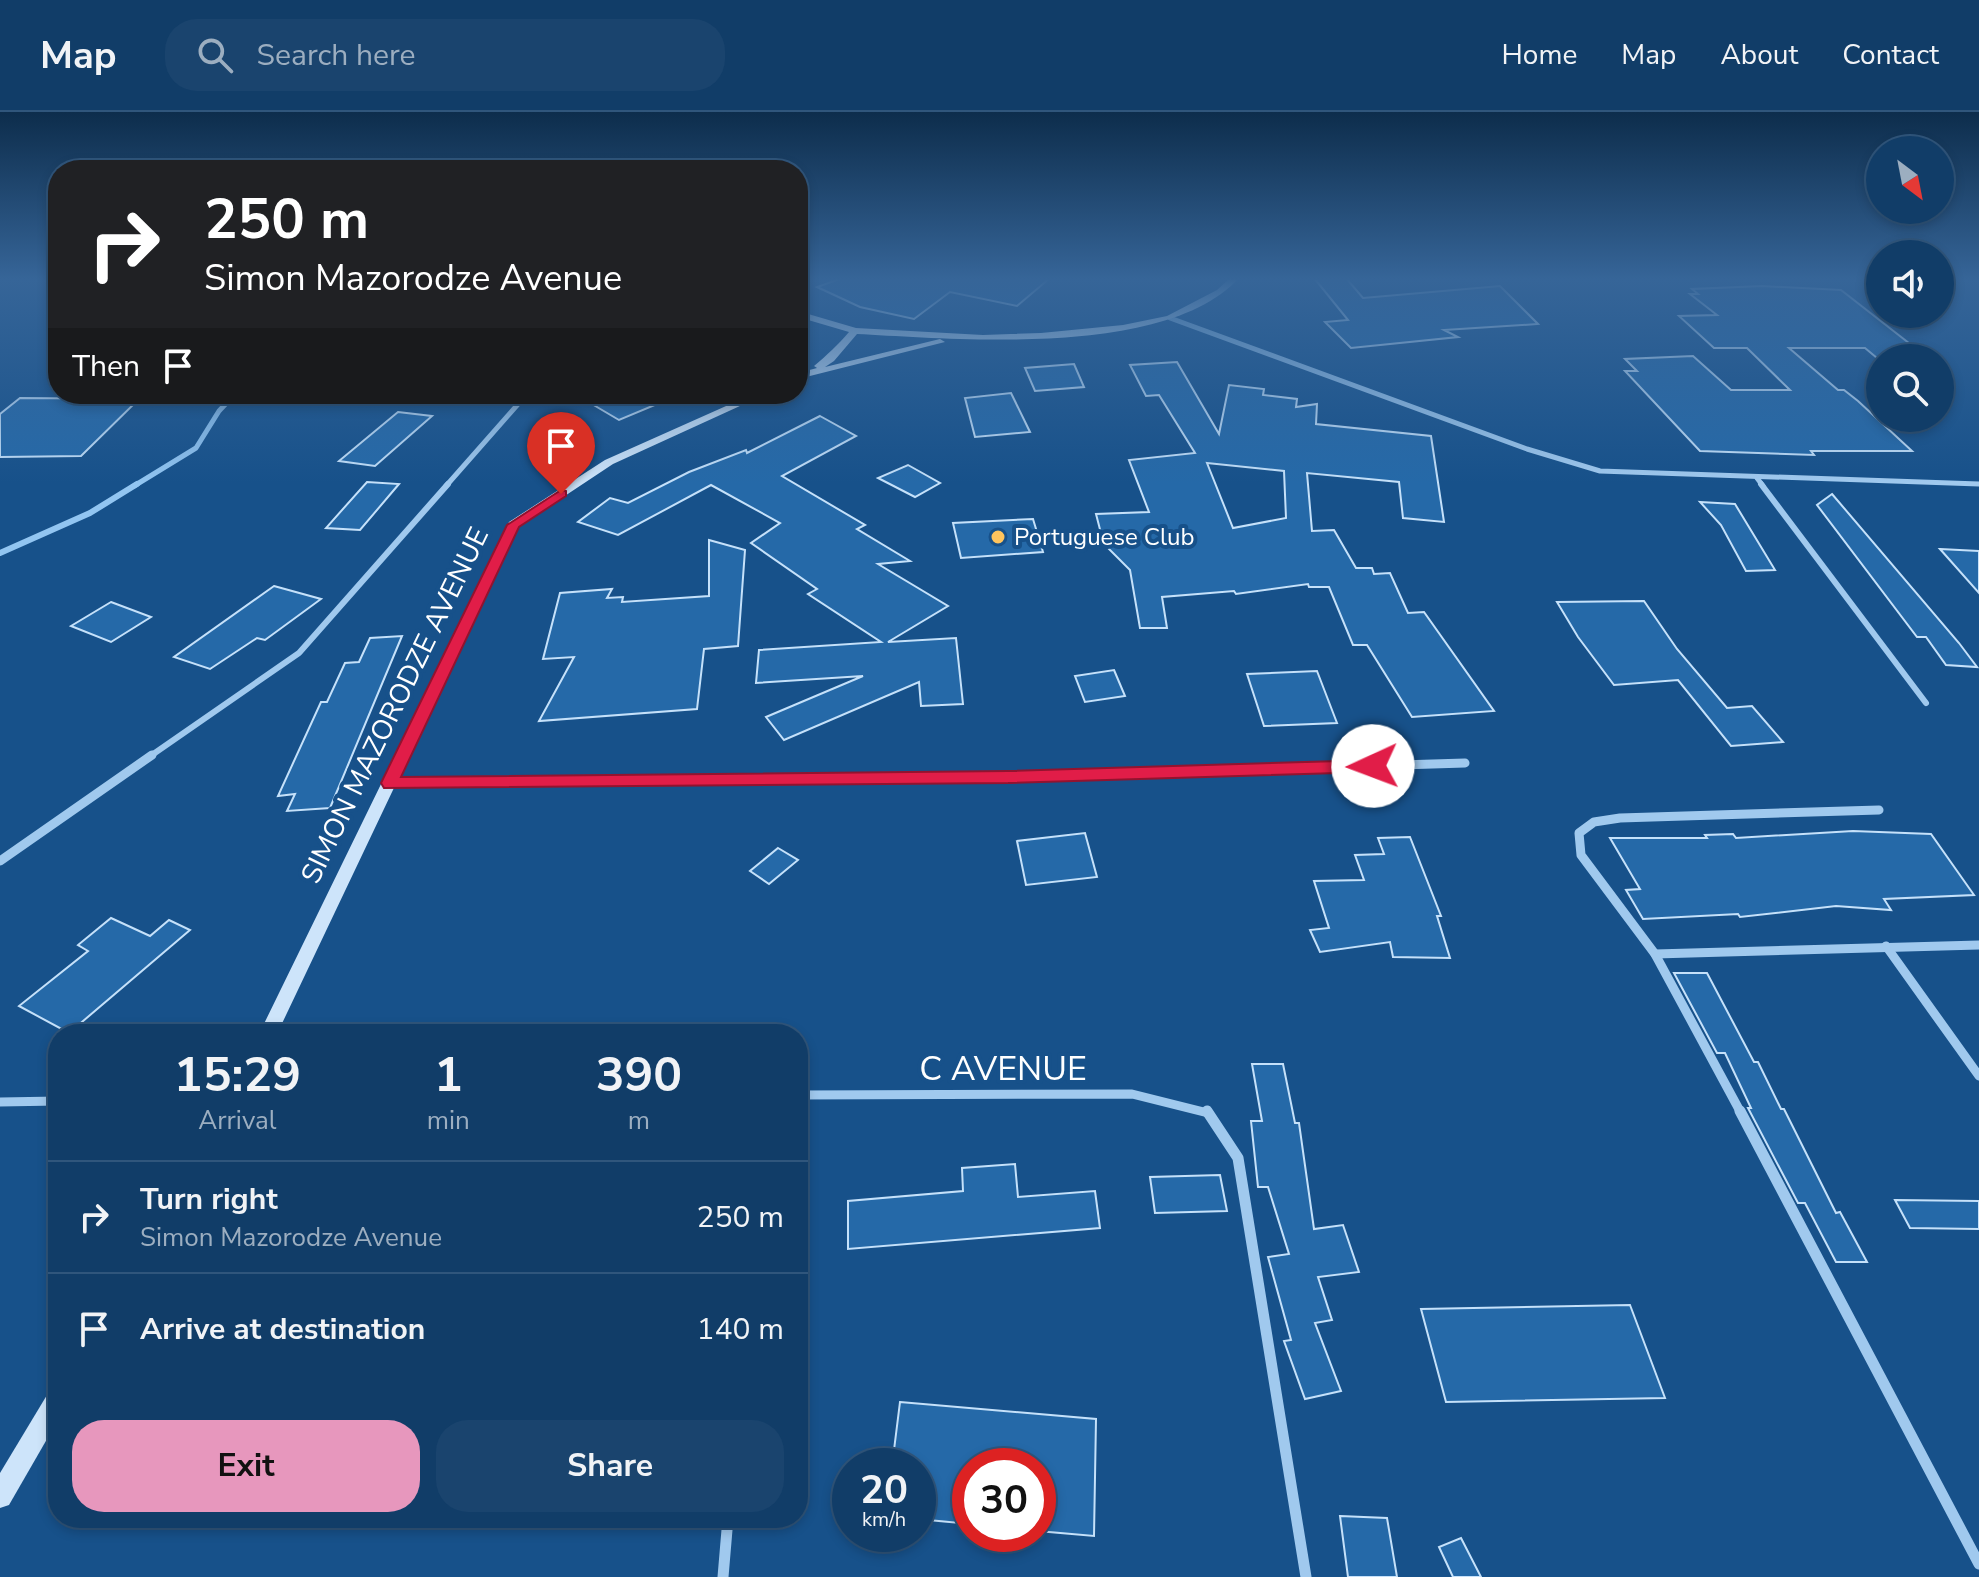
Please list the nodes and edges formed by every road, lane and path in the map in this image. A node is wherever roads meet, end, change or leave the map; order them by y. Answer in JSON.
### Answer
{"nodes":[{"id":1,"x":842,"y":346,"type":"edge"},
{"id":2,"x":923,"y":346,"type":"edge"},
{"id":3,"x":1247,"y":346,"type":"edge"},
{"id":4,"x":808,"y":371,"type":"edge"},
{"id":5,"x":808,"y":374,"type":"edge"},
{"id":6,"x":518,"y":404,"type":"edge"},
{"id":7,"x":739,"y":404,"type":"edge"},
{"id":8,"x":1757,"y":478,"type":"junction"},
{"id":9,"x":1979,"y":484,"type":"edge"},
{"id":10,"x":1926,"y":703,"type":"dead end"},
{"id":11,"x":1465,"y":763,"type":"dead end"},
{"id":12,"x":390,"y":783,"type":"junction"},
{"id":13,"x":1879,"y":810,"type":"dead end"},
{"id":14,"x":0,"y":861,"type":"edge"},
{"id":15,"x":1979,"y":945,"type":"edge"},
{"id":16,"x":1886,"y":946,"type":"junction"},
{"id":17,"x":1655,"y":954,"type":"junction"},
{"id":18,"x":273,"y":1024,"type":"edge"},
{"id":19,"x":1979,"y":1076,"type":"edge"},
{"id":20,"x":808,"y":1095,"type":"edge"},
{"id":21,"x":48,"y":1101,"type":"edge"},
{"id":22,"x":0,"y":1102,"type":"edge"},
{"id":23,"x":48,"y":1415,"type":"edge"},
{"id":24,"x":0,"y":1496,"type":"edge"},
{"id":25,"x":727,"y":1528,"type":"edge"},
{"id":26,"x":1979,"y":1564,"type":"edge"},
{"id":27,"x":723,"y":1577,"type":"edge"},
{"id":28,"x":1306,"y":1577,"type":"edge"}],
"edges":[{"from":1,"to":4,"type":"main road"},
{"from":2,"to":5,"type":"main road"},
{"from":3,"to":8,"type":"street"},
{"from":6,"to":14,"type":"street"},
{"from":7,"to":12,"type":"main road","name":"SIMON MAZORODZE AVENUE"},
{"from":8,"to":9,"type":"street"},
{"from":8,"to":10,"type":"street"},
{"from":11,"to":12,"type":"street"},
{"from":12,"to":18,"type":"main road","name":"SIMON MAZORODZE AVENUE"},
{"from":13,"to":17,"type":"street"},
{"from":15,"to":16,"type":"street"},
{"from":16,"to":17,"type":"street"},
{"from":16,"to":19,"type":"street"},
{"from":17,"to":26,"type":"street"},
{"from":20,"to":28,"type":"street","name":"C AVENUE"},
{"from":21,"to":22,"type":"street"},
{"from":23,"to":24,"type":"main road"},
{"from":25,"to":27,"type":"street"}]}
